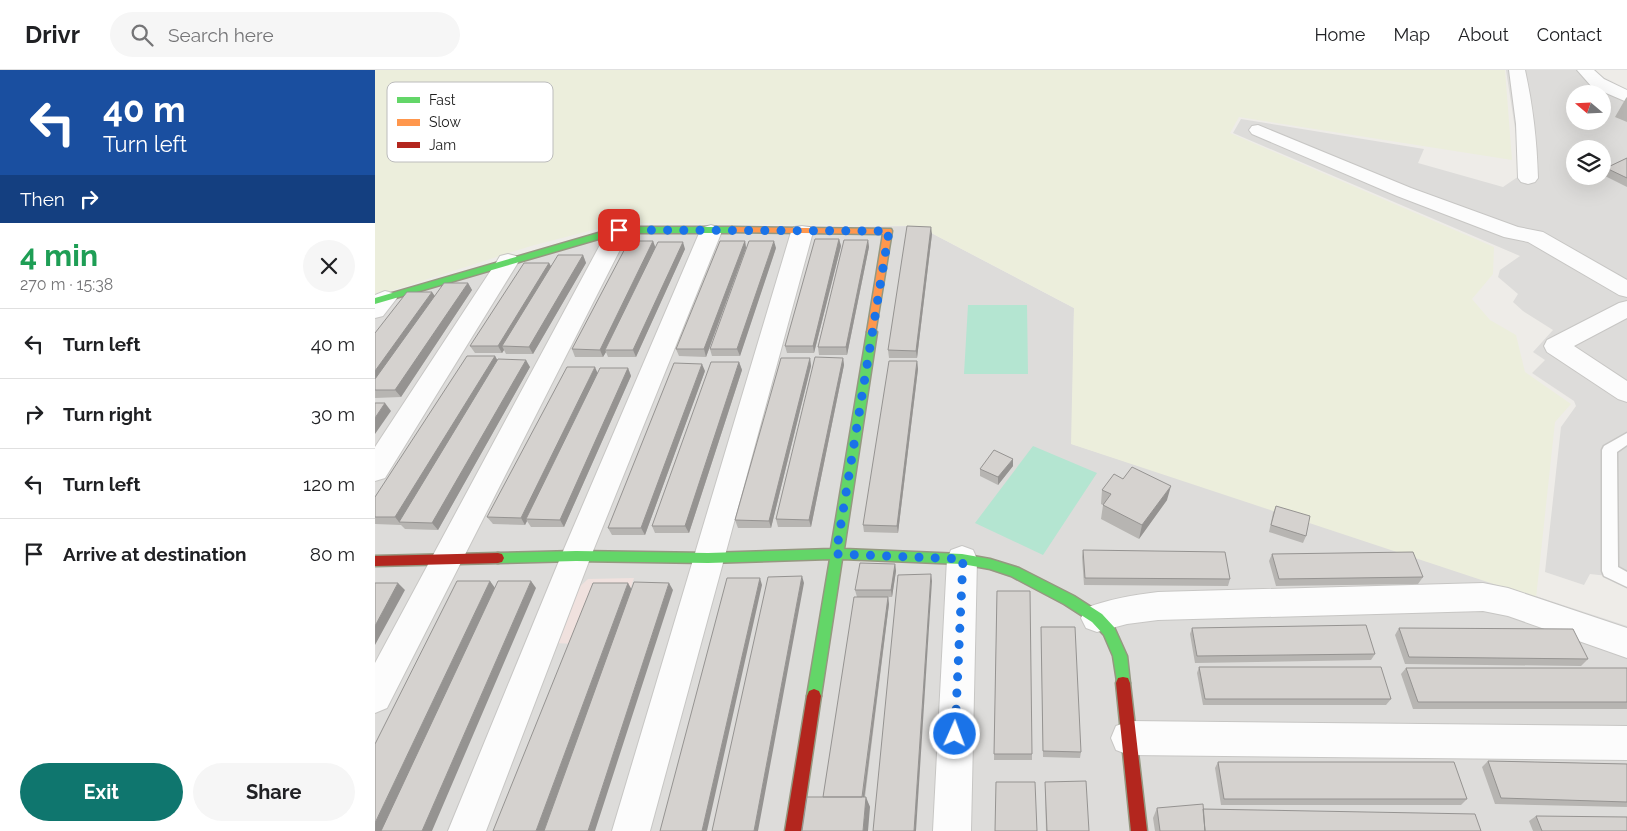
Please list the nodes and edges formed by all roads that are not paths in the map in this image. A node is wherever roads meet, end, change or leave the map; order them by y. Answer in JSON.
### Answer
{"nodes":[{"id":1,"x":1517,"y":70,"type":"edge"},
{"id":2,"x":1585,"y":70,"type":"edge"},
{"id":3,"x":1627,"y":97,"type":"edge"},
{"id":4,"x":1258,"y":130,"type":"dead end"},
{"id":5,"x":1529,"y":178,"type":"dead end"},
{"id":6,"x":619,"y":230,"type":"junction"},
{"id":7,"x":711,"y":231,"type":"junction"},
{"id":8,"x":802,"y":232,"type":"junction"},
{"id":9,"x":508,"y":261,"type":"junction"},
{"id":10,"x":1627,"y":290,"type":"edge"},
{"id":11,"x":378,"y":304,"type":"edge"},
{"id":12,"x":1627,"y":308,"type":"edge"},
{"id":13,"x":1627,"y":392,"type":"edge"},
{"id":14,"x":1627,"y":438,"type":"edge"},
{"id":15,"x":375,"y":470,"type":"edge"},
{"id":16,"x":836,"y":554,"type":"junction"},
{"id":17,"x":576,"y":556,"type":"junction"},
{"id":18,"x":708,"y":558,"type":"junction"},
{"id":19,"x":447,"y":559,"type":"junction"},
{"id":20,"x":963,"y":559,"type":"junction"},
{"id":21,"x":375,"y":561,"type":"edge"},
{"id":22,"x":1627,"y":580,"type":"edge"},
{"id":23,"x":1097,"y":618,"type":"junction"},
{"id":24,"x":1627,"y":643,"type":"edge"},
{"id":25,"x":375,"y":696,"type":"edge"},
{"id":26,"x":1129,"y":738,"type":"junction"},
{"id":27,"x":1627,"y":743,"type":"edge"},
{"id":28,"x":467,"y":831,"type":"edge"},
{"id":29,"x":631,"y":831,"type":"edge"},
{"id":30,"x":793,"y":831,"type":"edge"},
{"id":31,"x":952,"y":831,"type":"edge"},
{"id":32,"x":1139,"y":831,"type":"edge"}],
"edges":[{"from":1,"to":5,"type":"street"},
{"from":2,"to":3,"type":"street"},
{"from":4,"to":10,"type":"street"},
{"from":6,"to":7,"type":"street"},
{"from":6,"to":9,"type":"street"},
{"from":6,"to":19,"type":"street"},
{"from":7,"to":8,"type":"street"},
{"from":7,"to":17,"type":"street"},
{"from":8,"to":16,"type":"street"},
{"from":8,"to":18,"type":"street"},
{"from":9,"to":11,"type":"street"},
{"from":9,"to":15,"type":"street"},
{"from":12,"to":13,"type":"street"},
{"from":14,"to":22,"type":"lane"},
{"from":16,"to":18,"type":"street"},
{"from":16,"to":20,"type":"street"},
{"from":16,"to":30,"type":"street"},
{"from":17,"to":18,"type":"street"},
{"from":17,"to":19,"type":"street"},
{"from":17,"to":28,"type":"street"},
{"from":18,"to":29,"type":"street"},
{"from":19,"to":21,"type":"street"},
{"from":19,"to":25,"type":"street"},
{"from":20,"to":23,"type":"street"},
{"from":20,"to":31,"type":"street"},
{"from":23,"to":24,"type":"street"},
{"from":23,"to":26,"type":"street"},
{"from":26,"to":27,"type":"street"},
{"from":26,"to":32,"type":"street"}]}
